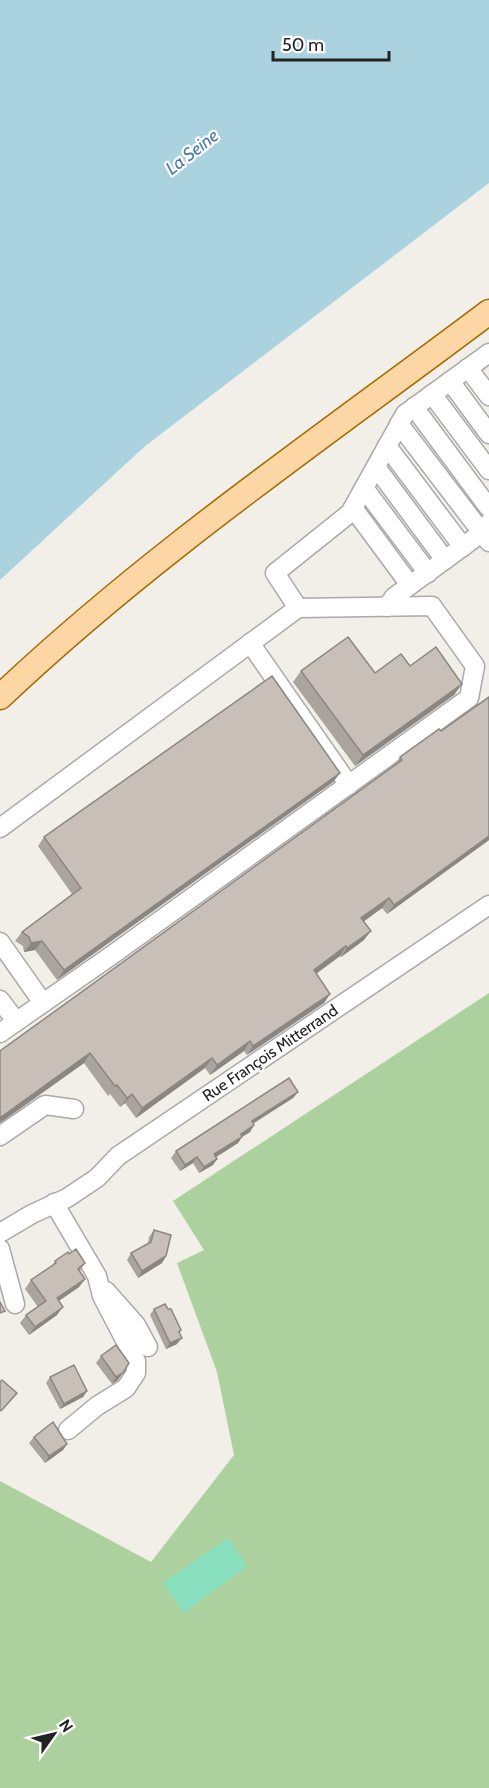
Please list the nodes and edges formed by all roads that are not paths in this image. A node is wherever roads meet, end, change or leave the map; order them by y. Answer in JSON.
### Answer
{"nodes":[{"id":1,"x":489,"y":312,"type":"edge"},
{"id":2,"x":487,"y":357,"type":"edge"},
{"id":3,"x":468,"y":368,"type":"junction"},
{"id":4,"x":450,"y":381,"type":"junction"},
{"id":5,"x":432,"y":394,"type":"junction"},
{"id":6,"x":489,"y":396,"type":"edge"},
{"id":7,"x":414,"y":407,"type":"junction"},
{"id":8,"x":399,"y":424,"type":"junction"},
{"id":9,"x":489,"y":434,"type":"edge"},
{"id":10,"x":387,"y":446,"type":"junction"},
{"id":11,"x":376,"y":467,"type":"junction"},
{"id":12,"x":489,"y":470,"type":"edge"},
{"id":13,"x":364,"y":488,"type":"junction"},
{"id":14,"x":353,"y":508,"type":"junction"},
{"id":15,"x":489,"y":508,"type":"edge"},
{"id":16,"x":487,"y":533,"type":"edge"},
{"id":17,"x":463,"y":547,"type":"junction"},
{"id":18,"x":446,"y":560,"type":"junction"},
{"id":19,"x":428,"y":573,"type":"junction"},
{"id":20,"x":410,"y":585,"type":"junction"},
{"id":21,"x":387,"y":607,"type":"junction"},
{"id":22,"x":298,"y":608,"type":"junction"},
{"id":23,"x":250,"y":643,"type":"junction"},
{"id":24,"x":482,"y":661,"type":"edge"},
{"id":25,"x":0,"y":697,"type":"edge"},
{"id":26,"x":349,"y":785,"type":"junction"},
{"id":27,"x":0,"y":828,"type":"edge"},
{"id":28,"x":489,"y":905,"type":"edge"},
{"id":29,"x":0,"y":942,"type":"edge"},
{"id":30,"x":0,"y":1000,"type":"edge"},
{"id":31,"x":43,"y":1003,"type":"junction"},
{"id":32,"x":16,"y":1021,"type":"junction"},
{"id":33,"x":0,"y":1033,"type":"edge"},
{"id":34,"x":74,"y":1109,"type":"dead end"},
{"id":35,"x":0,"y":1136,"type":"edge"},
{"id":36,"x":54,"y":1203,"type":"junction"},
{"id":37,"x":0,"y":1233,"type":"edge"},
{"id":38,"x":0,"y":1249,"type":"edge"},
{"id":39,"x":100,"y":1286,"type":"junction"},
{"id":40,"x":15,"y":1304,"type":"dead end"},
{"id":41,"x":148,"y":1347,"type":"dead end"},
{"id":42,"x":68,"y":1430,"type":"dead end"}],
"edges":[{"from":1,"to":25,"type":"main road"},
{"from":2,"to":3,"type":"street"},
{"from":3,"to":4,"type":"street"},
{"from":3,"to":6,"type":"street"},
{"from":4,"to":5,"type":"street"},
{"from":4,"to":9,"type":"street"},
{"from":5,"to":7,"type":"street"},
{"from":5,"to":12,"type":"street"},
{"from":7,"to":8,"type":"street"},
{"from":7,"to":15,"type":"street"},
{"from":8,"to":10,"type":"street"},
{"from":8,"to":16,"type":"street"},
{"from":10,"to":11,"type":"street"},
{"from":10,"to":17,"type":"street"},
{"from":11,"to":13,"type":"street"},
{"from":11,"to":18,"type":"street"},
{"from":13,"to":14,"type":"street"},
{"from":13,"to":19,"type":"street"},
{"from":14,"to":20,"type":"street"},
{"from":14,"to":22,"type":"street"},
{"from":16,"to":17,"type":"street"},
{"from":17,"to":18,"type":"street"},
{"from":18,"to":19,"type":"street"},
{"from":19,"to":20,"type":"street"},
{"from":20,"to":21,"type":"street"},
{"from":21,"to":22,"type":"street"},
{"from":21,"to":24,"type":"street"},
{"from":22,"to":23,"type":"street"},
{"from":23,"to":26,"type":"street"},
{"from":23,"to":27,"type":"street"},
{"from":24,"to":26,"type":"street"},
{"from":26,"to":31,"type":"street"},
{"from":28,"to":36,"type":"street","name":"Rue François Mitterrand"},
{"from":29,"to":31,"type":"street"},
{"from":30,"to":32,"type":"street"},
{"from":31,"to":32,"type":"street"},
{"from":32,"to":33,"type":"street"},
{"from":34,"to":35,"type":"street"},
{"from":36,"to":37,"type":"street","name":"Rue François Mitterrand"},
{"from":36,"to":39,"type":"street"},
{"from":38,"to":40,"type":"street"},
{"from":39,"to":41,"type":"street"},
{"from":39,"to":42,"type":"street"}]}
